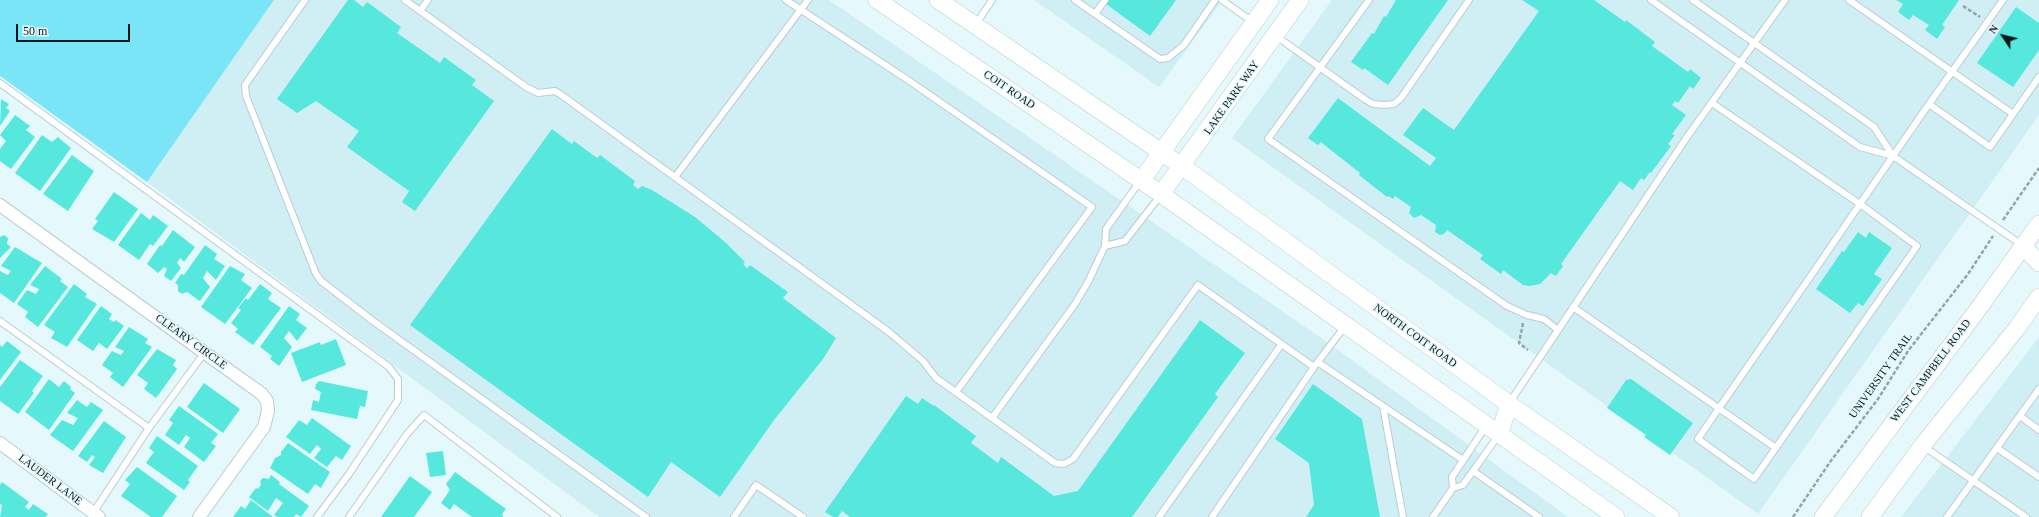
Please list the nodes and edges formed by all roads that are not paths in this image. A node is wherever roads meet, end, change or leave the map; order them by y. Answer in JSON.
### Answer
{"nodes":[{"id":1,"x":305,"y":0,"type":"edge"},
{"id":2,"x":405,"y":0,"type":"edge"},
{"id":3,"x":428,"y":0,"type":"edge"},
{"id":4,"x":786,"y":0,"type":"edge"},
{"id":5,"x":808,"y":0,"type":"edge"},
{"id":6,"x":877,"y":0,"type":"edge"},
{"id":7,"x":938,"y":0,"type":"edge"},
{"id":8,"x":992,"y":0,"type":"edge"},
{"id":9,"x":1075,"y":0,"type":"edge"},
{"id":10,"x":1104,"y":0,"type":"edge"},
{"id":11,"x":1215,"y":0,"type":"edge"},
{"id":12,"x":1222,"y":0,"type":"edge"},
{"id":13,"x":1270,"y":0,"type":"edge"},
{"id":14,"x":1300,"y":0,"type":"edge"},
{"id":15,"x":1369,"y":0,"type":"edge"},
{"id":16,"x":1469,"y":0,"type":"edge"},
{"id":17,"x":1651,"y":0,"type":"edge"},
{"id":18,"x":1693,"y":0,"type":"edge"},
{"id":19,"x":1785,"y":0,"type":"edge"},
{"id":20,"x":1848,"y":0,"type":"edge"},
{"id":21,"x":2003,"y":0,"type":"edge"},
{"id":22,"x":801,"y":10,"type":"junction"},
{"id":23,"x":420,"y":11,"type":"junction"},
{"id":24,"x":1095,"y":14,"type":"junction"},
{"id":25,"x":1254,"y":23,"type":"junction"},
{"id":26,"x":975,"y":25,"type":"junction"},
{"id":27,"x":1276,"y":36,"type":"junction"},
{"id":28,"x":1754,"y":43,"type":"junction"},
{"id":29,"x":1741,"y":62,"type":"junction"},
{"id":30,"x":1321,"y":67,"type":"junction"},
{"id":31,"x":1952,"y":72,"type":"junction"},
{"id":32,"x":2039,"y":77,"type":"edge"},
{"id":33,"x":0,"y":83,"type":"edge"},
{"id":34,"x":1712,"y":103,"type":"junction"},
{"id":35,"x":1929,"y":104,"type":"junction"},
{"id":36,"x":2013,"y":114,"type":"junction"},
{"id":37,"x":1161,"y":152,"type":"junction"},
{"id":38,"x":1893,"y":156,"type":"junction"},
{"id":39,"x":1183,"y":167,"type":"junction"},
{"id":40,"x":676,"y":177,"type":"junction"},
{"id":41,"x":1141,"y":181,"type":"junction"},
{"id":42,"x":1162,"y":194,"type":"junction"},
{"id":43,"x":1860,"y":204,"type":"junction"},
{"id":44,"x":0,"y":205,"type":"edge"},
{"id":45,"x":2039,"y":224,"type":"edge"},
{"id":46,"x":1105,"y":246,"type":"junction"},
{"id":47,"x":2031,"y":248,"type":"edge"},
{"id":48,"x":2039,"y":263,"type":"edge"},
{"id":49,"x":2039,"y":297,"type":"edge"},
{"id":50,"x":1573,"y":307,"type":"junction"},
{"id":51,"x":0,"y":321,"type":"edge"},
{"id":52,"x":1346,"y":326,"type":"junction"},
{"id":53,"x":1558,"y":330,"type":"junction"},
{"id":54,"x":1281,"y":345,"type":"junction"},
{"id":55,"x":205,"y":352,"type":"junction"},
{"id":56,"x":1319,"y":363,"type":"junction"},
{"id":57,"x":1314,"y":368,"type":"junction"},
{"id":58,"x":2039,"y":389,"type":"edge"},
{"id":59,"x":956,"y":392,"type":"junction"},
{"id":60,"x":1509,"y":404,"type":"junction"},
{"id":61,"x":1383,"y":406,"type":"junction"},
{"id":62,"x":1719,"y":408,"type":"junction"},
{"id":63,"x":2020,"y":416,"type":"junction"},
{"id":64,"x":992,"y":418,"type":"junction"},
{"id":65,"x":149,"y":428,"type":"junction"},
{"id":66,"x":1493,"y":430,"type":"junction"},
{"id":67,"x":2039,"y":430,"type":"edge"},
{"id":68,"x":1,"y":445,"type":"edge"},
{"id":69,"x":1922,"y":446,"type":"junction"},
{"id":70,"x":1776,"y":448,"type":"junction"},
{"id":71,"x":1997,"y":448,"type":"junction"},
{"id":72,"x":1463,"y":460,"type":"junction"},
{"id":73,"x":1473,"y":471,"type":"junction"},
{"id":74,"x":2039,"y":477,"type":"edge"},
{"id":75,"x":1973,"y":482,"type":"junction"},
{"id":76,"x":1453,"y":488,"type":"junction"},
{"id":77,"x":94,"y":516,"type":"edge"},
{"id":78,"x":199,"y":517,"type":"edge"},
{"id":79,"x":317,"y":517,"type":"edge"},
{"id":80,"x":349,"y":517,"type":"edge"},
{"id":81,"x":557,"y":517,"type":"edge"},
{"id":82,"x":646,"y":517,"type":"edge"},
{"id":83,"x":734,"y":517,"type":"edge"},
{"id":84,"x":803,"y":517,"type":"edge"},
{"id":85,"x":1159,"y":517,"type":"edge"},
{"id":86,"x":1212,"y":517,"type":"edge"},
{"id":87,"x":1403,"y":517,"type":"edge"},
{"id":88,"x":1432,"y":517,"type":"edge"},
{"id":89,"x":1539,"y":517,"type":"edge"},
{"id":90,"x":1616,"y":517,"type":"edge"},
{"id":91,"x":1672,"y":517,"type":"edge"},
{"id":92,"x":1823,"y":517,"type":"edge"},
{"id":93,"x":1870,"y":517,"type":"edge"},
{"id":94,"x":1947,"y":517,"type":"edge"},
{"id":95,"x":2026,"y":517,"type":"edge"}],
"edges":[{"from":1,"to":82,"type":"lane"},
{"from":2,"to":23,"type":"lane"},
{"from":3,"to":23,"type":"lane"},
{"from":4,"to":22,"type":"lane"},
{"from":5,"to":22,"type":"lane"},
{"from":6,"to":41,"type":"main road","name":"COIT ROAD"},
{"from":7,"to":26,"type":"main road"},
{"from":8,"to":26,"type":"lane"},
{"from":9,"to":24,"type":"lane"},
{"from":10,"to":24,"type":"lane"},
{"from":11,"to":24,"type":"lane"},
{"from":12,"to":25,"type":"lane"},
{"from":13,"to":25,"type":"main road"},
{"from":14,"to":27,"type":"main road","name":"LAKE PARK WAY"},
{"from":15,"to":30,"type":"lane"},
{"from":16,"to":30,"type":"lane"},
{"from":17,"to":29,"type":"lane"},
{"from":18,"to":28,"type":"lane"},
{"from":19,"to":28,"type":"lane"},
{"from":20,"to":31,"type":"lane"},
{"from":21,"to":31,"type":"lane"},
{"from":22,"to":40,"type":"lane"},
{"from":22,"to":59,"type":"lane"},
{"from":23,"to":40,"type":"lane"},
{"from":25,"to":37,"type":"main road"},
{"from":26,"to":37,"type":"main road"},
{"from":27,"to":30,"type":"lane"},
{"from":27,"to":39,"type":"main road","name":"LAKE PARK WAY"},
{"from":28,"to":29,"type":"lane"},
{"from":28,"to":38,"type":"lane"},
{"from":29,"to":34,"type":"lane"},
{"from":29,"to":38,"type":"lane"},
{"from":30,"to":53,"type":"lane"},
{"from":31,"to":35,"type":"lane"},
{"from":31,"to":36,"type":"lane"},
{"from":32,"to":36,"type":"lane"},
{"from":33,"to":79,"type":"lane"},
{"from":34,"to":43,"type":"lane"},
{"from":34,"to":50,"type":"lane"},
{"from":35,"to":36,"type":"lane"},
{"from":35,"to":38,"type":"lane"},
{"from":37,"to":39,"type":"main road","name":"NORTH COIT ROAD"},
{"from":37,"to":41,"type":"main road"},
{"from":38,"to":43,"type":"lane"},
{"from":38,"to":47,"type":"lane"},
{"from":39,"to":42,"type":"main road","name":"LAKE PARK WAY"},
{"from":39,"to":60,"type":"main road","name":"NORTH COIT ROAD"},
{"from":40,"to":59,"type":"lane"},
{"from":41,"to":42,"type":"main road"},
{"from":41,"to":46,"type":"lane"},
{"from":42,"to":46,"type":"lane"},
{"from":42,"to":52,"type":"main road"},
{"from":43,"to":62,"type":"lane"},
{"from":43,"to":70,"type":"lane"},
{"from":44,"to":55,"type":"street","name":"CLEARY CIRCLE"},
{"from":45,"to":47,"type":"main road","name":"WEST CAMPBELL ROAD"},
{"from":46,"to":64,"type":"lane"},
{"from":47,"to":48,"type":"main road"},
{"from":47,"to":92,"type":"main road","name":"WEST CAMPBELL ROAD"},
{"from":49,"to":69,"type":"main road"},
{"from":50,"to":53,"type":"lane"},
{"from":50,"to":62,"type":"lane"},
{"from":51,"to":65,"type":"lane"},
{"from":52,"to":56,"type":"lane"},
{"from":52,"to":66,"type":"main road"},
{"from":53,"to":60,"type":"lane"},
{"from":54,"to":57,"type":"lane"},
{"from":54,"to":64,"type":"lane"},
{"from":54,"to":85,"type":"lane"},
{"from":55,"to":65,"type":"lane"},
{"from":55,"to":78,"type":"street","name":"CLEARY CIRCLE"},
{"from":56,"to":57,"type":"lane"},
{"from":56,"to":61,"type":"lane"},
{"from":57,"to":86,"type":"lane"},
{"from":58,"to":63,"type":"lane"},
{"from":59,"to":64,"type":"lane"},
{"from":60,"to":66,"type":"main road"},
{"from":60,"to":91,"type":"main road","name":"NORTH COIT ROAD"},
{"from":61,"to":72,"type":"lane"},
{"from":61,"to":87,"type":"lane"},
{"from":62,"to":70,"type":"lane"},
{"from":62,"to":70,"type":"lane"},
{"from":63,"to":67,"type":"lane"},
{"from":63,"to":71,"type":"lane"},
{"from":65,"to":77,"type":"lane"},
{"from":66,"to":72,"type":"lane"},
{"from":66,"to":73,"type":"lane"},
{"from":66,"to":90,"type":"main road"},
{"from":68,"to":77,"type":"street","name":"LAUDER LANE"},
{"from":69,"to":75,"type":"lane"},
{"from":69,"to":93,"type":"main road"},
{"from":71,"to":74,"type":"lane"},
{"from":71,"to":75,"type":"lane"},
{"from":72,"to":76,"type":"lane"},
{"from":73,"to":76,"type":"lane"},
{"from":73,"to":89,"type":"lane"},
{"from":75,"to":94,"type":"lane"},
{"from":75,"to":95,"type":"lane"},
{"from":76,"to":88,"type":"lane"},
{"from":80,"to":81,"type":"lane"},
{"from":83,"to":84,"type":"lane"}]}
